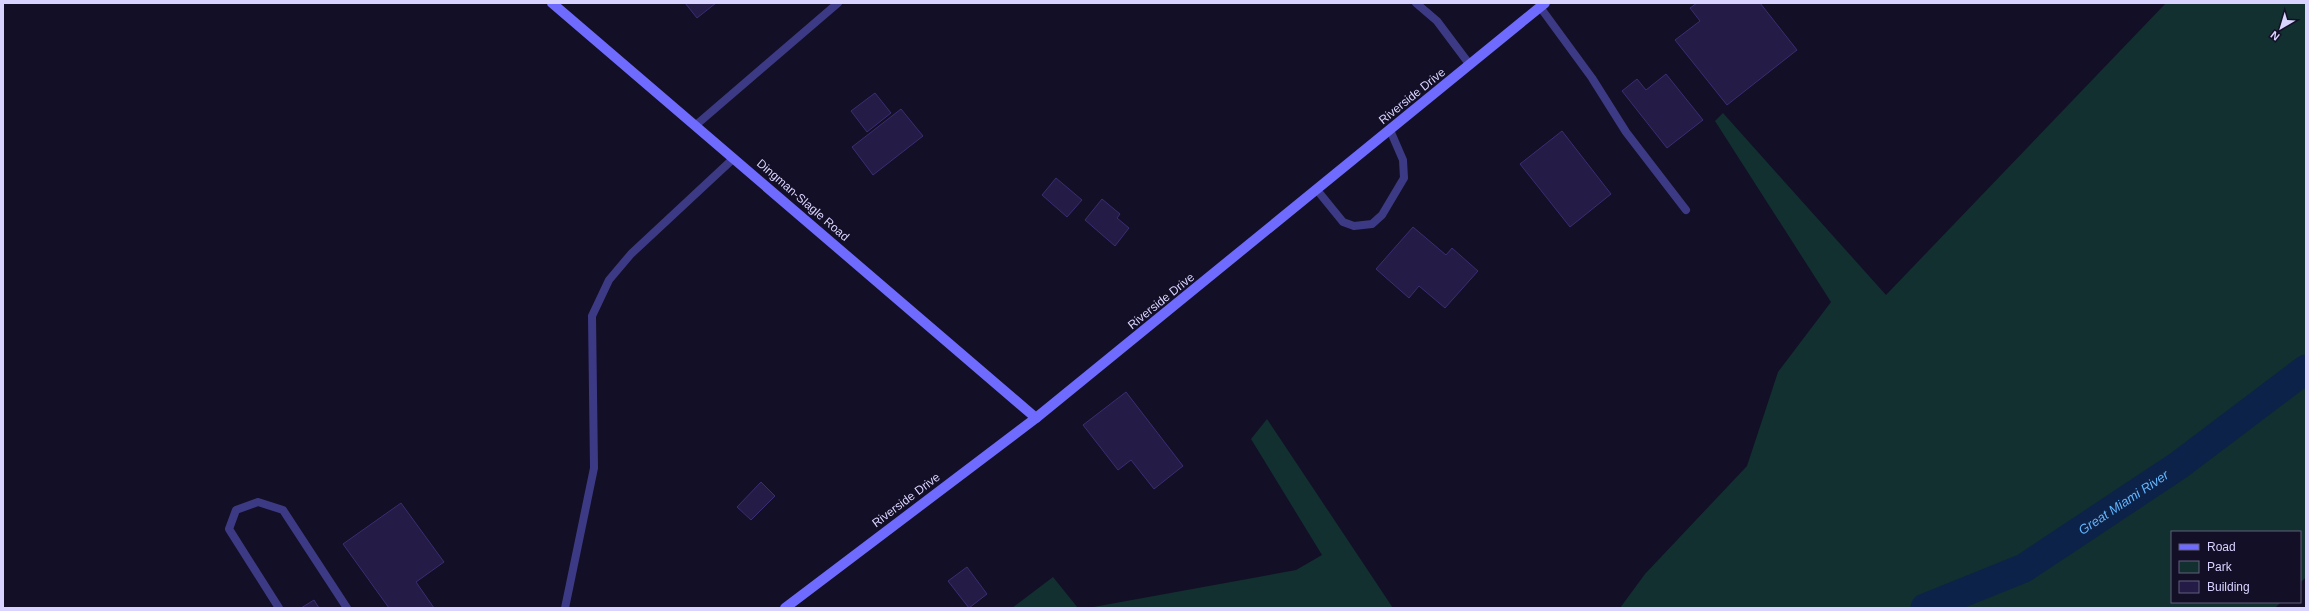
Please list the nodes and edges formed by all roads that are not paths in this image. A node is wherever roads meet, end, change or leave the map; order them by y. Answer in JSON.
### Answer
{"nodes":[{"id":1,"x":552,"y":3,"type":"edge"},
{"id":2,"x":838,"y":3,"type":"edge"},
{"id":3,"x":1416,"y":3,"type":"edge"},
{"id":4,"x":1542,"y":5,"type":"edge"},
{"id":5,"x":1470,"y":65,"type":"junction"},
{"id":6,"x":696,"y":124,"type":"junction"},
{"id":7,"x":1390,"y":130,"type":"junction"},
{"id":8,"x":734,"y":158,"type":"junction"},
{"id":9,"x":1317,"y":190,"type":"junction"},
{"id":10,"x":1686,"y":210,"type":"dead end"},
{"id":11,"x":1036,"y":418,"type":"junction"},
{"id":12,"x":279,"y":608,"type":"edge"},
{"id":13,"x":347,"y":608,"type":"edge"},
{"id":14,"x":565,"y":608,"type":"edge"},
{"id":15,"x":785,"y":608,"type":"edge"}],
"edges":[{"from":1,"to":6,"type":"main road","name":"Dingman-Slagle Road"},
{"from":2,"to":6,"type":"lane"},
{"from":3,"to":5,"type":"lane"},
{"from":4,"to":5,"type":"main road","name":"Riverside Drive"},
{"from":4,"to":10,"type":"lane"},
{"from":5,"to":7,"type":"main road","name":"Riverside Drive"},
{"from":6,"to":8,"type":"main road","name":"Dingman-Slagle Road"},
{"from":7,"to":9,"type":"main road","name":"Riverside Drive"},
{"from":7,"to":9,"type":"lane"},
{"from":8,"to":11,"type":"main road","name":"Dingman-Slagle Road"},
{"from":8,"to":14,"type":"lane"},
{"from":9,"to":11,"type":"main road","name":"Riverside Drive"},
{"from":11,"to":15,"type":"main road","name":"Riverside Drive"},
{"from":12,"to":13,"type":"lane"}]}
